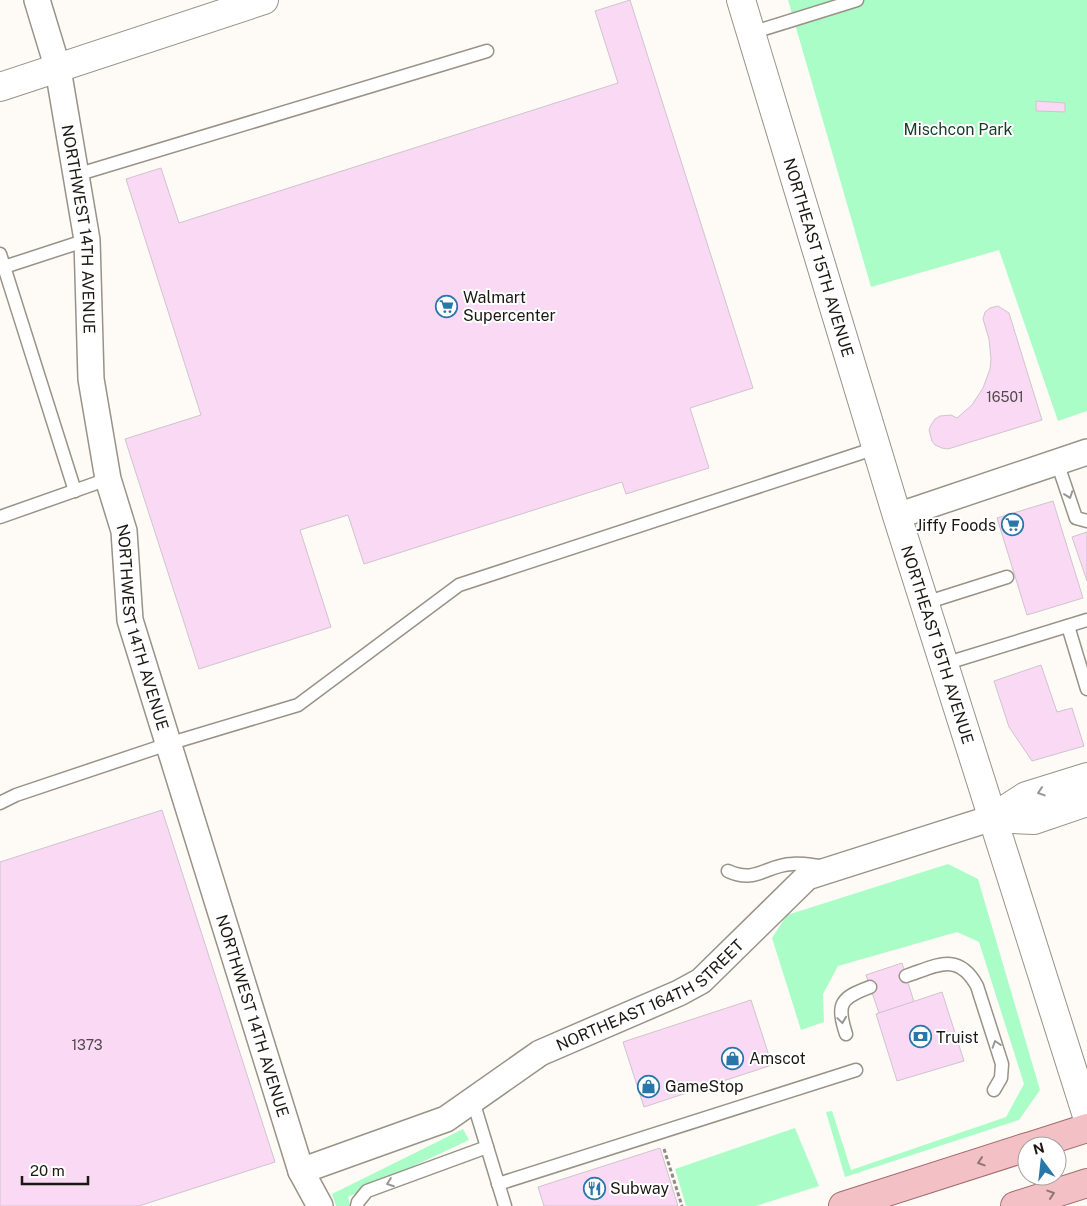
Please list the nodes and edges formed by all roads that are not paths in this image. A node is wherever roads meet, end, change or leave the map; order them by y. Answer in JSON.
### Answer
{"nodes":[{"id":1,"x":37,"y":0,"type":"edge"},
{"id":2,"x":264,"y":0,"type":"edge"},
{"id":3,"x":741,"y":0,"type":"edge"},
{"id":4,"x":857,"y":0,"type":"edge"},
{"id":5,"x":752,"y":33,"type":"junction"},
{"id":6,"x":487,"y":51,"type":"dead end"},
{"id":7,"x":58,"y":69,"type":"junction"},
{"id":8,"x":0,"y":87,"type":"edge"},
{"id":9,"x":76,"y":175,"type":"junction"},
{"id":10,"x":87,"y":240,"type":"junction"},
{"id":11,"x":0,"y":254,"type":"edge"},
{"id":12,"x":4,"y":266,"type":"junction"},
{"id":13,"x":876,"y":448,"type":"junction"},
{"id":14,"x":1087,"y":452,"type":"edge"},
{"id":15,"x":1057,"y":462,"type":"junction"},
{"id":16,"x":108,"y":479,"type":"junction"},
{"id":17,"x":75,"y":491,"type":"junction"},
{"id":18,"x":897,"y":516,"type":"junction"},
{"id":19,"x":0,"y":517,"type":"edge"},
{"id":20,"x":1087,"y":521,"type":"edge"},
{"id":21,"x":1006,"y":578,"type":"dead end"},
{"id":22,"x":925,"y":603,"type":"junction"},
{"id":23,"x":1087,"y":620,"type":"edge"},
{"id":24,"x":1068,"y":626,"type":"junction"},
{"id":25,"x":944,"y":664,"type":"junction"},
{"id":26,"x":1087,"y":688,"type":"edge"},
{"id":27,"x":168,"y":744,"type":"junction"},
{"id":28,"x":1087,"y":777,"type":"edge"},
{"id":29,"x":1087,"y":802,"type":"edge"},
{"id":30,"x":0,"y":803,"type":"edge"},
{"id":31,"x":992,"y":818,"type":"junction"},
{"id":32,"x":838,"y":868,"type":"junction"},
{"id":33,"x":728,"y":871,"type":"dead end"},
{"id":34,"x":906,"y":976,"type":"dead end"},
{"id":35,"x":870,"y":987,"type":"dead end"},
{"id":36,"x":846,"y":1034,"type":"dead end"},
{"id":37,"x":856,"y":1070,"type":"dead end"},
{"id":38,"x":994,"y":1090,"type":"dead end"},
{"id":39,"x":473,"y":1100,"type":"junction"},
{"id":40,"x":1087,"y":1116,"type":"edge"},
{"id":41,"x":1087,"y":1128,"type":"edge"},
{"id":42,"x":1062,"y":1136,"type":"edge"},
{"id":43,"x":486,"y":1147,"type":"junction"},
{"id":44,"x":1017,"y":1150,"type":"edge"},
{"id":45,"x":301,"y":1171,"type":"junction"},
{"id":46,"x":1087,"y":1183,"type":"edge"},
{"id":47,"x":498,"y":1184,"type":"junction"},
{"id":48,"x":302,"y":1206,"type":"edge"},
{"id":49,"x":320,"y":1206,"type":"edge"},
{"id":50,"x":357,"y":1206,"type":"edge"},
{"id":51,"x":504,"y":1206,"type":"edge"},
{"id":52,"x":843,"y":1206,"type":"edge"},
{"id":53,"x":1014,"y":1206,"type":"edge"}],
"edges":[{"from":1,"to":7,"type":"street","name":"NORTHWEST 14TH AVENUE"},
{"from":2,"to":7,"type":"street"},
{"from":3,"to":5,"type":"street","name":"NORTHEAST 15TH AVENUE"},
{"from":4,"to":5,"type":"lane"},
{"from":5,"to":13,"type":"street","name":"NORTHEAST 15TH AVENUE"},
{"from":6,"to":9,"type":"lane"},
{"from":7,"to":8,"type":"street"},
{"from":7,"to":9,"type":"street","name":"NORTHWEST 14TH AVENUE"},
{"from":9,"to":10,"type":"street","name":"NORTHWEST 14TH AVENUE"},
{"from":10,"to":12,"type":"lane"},
{"from":10,"to":16,"type":"street","name":"NORTHWEST 14TH AVENUE"},
{"from":11,"to":12,"type":"lane"},
{"from":12,"to":17,"type":"lane"},
{"from":13,"to":18,"type":"street","name":"NORTHEAST 15TH AVENUE"},
{"from":13,"to":27,"type":"lane"},
{"from":14,"to":15,"type":"street"},
{"from":15,"to":18,"type":"street"},
{"from":15,"to":20,"type":"lane","one_way":true},
{"from":16,"to":17,"type":"lane"},
{"from":16,"to":27,"type":"street","name":"NORTHWEST 14TH AVENUE"},
{"from":17,"to":19,"type":"lane"},
{"from":18,"to":22,"type":"street","name":"NORTHEAST 15TH AVENUE"},
{"from":21,"to":22,"type":"lane"},
{"from":22,"to":25,"type":"street","name":"NORTHEAST 15TH AVENUE"},
{"from":23,"to":24,"type":"lane"},
{"from":24,"to":25,"type":"lane"},
{"from":24,"to":26,"type":"lane"},
{"from":25,"to":31,"type":"street","name":"NORTHEAST 15TH AVENUE"},
{"from":27,"to":30,"type":"lane"},
{"from":27,"to":45,"type":"street","name":"NORTHWEST 14TH AVENUE"},
{"from":28,"to":31,"type":"street","name":"NORTHEAST 164TH STREET","one_way":true},
{"from":29,"to":31,"type":"street","name":"NORTHEAST 164TH STREET"},
{"from":31,"to":32,"type":"street","name":"NORTHEAST 164TH STREET"},
{"from":31,"to":40,"type":"street","name":"NORTHEAST 15TH AVENUE"},
{"from":32,"to":33,"type":"lane"},
{"from":32,"to":39,"type":"street","name":"NORTHEAST 164TH STREET"},
{"from":38,"to":34,"type":"lane","one_way":true},
{"from":35,"to":36,"type":"lane","one_way":true},
{"from":37,"to":47,"type":"lane"},
{"from":39,"to":43,"type":"lane"},
{"from":39,"to":45,"type":"street","name":"NORTHEAST 164TH STREET"},
{"from":41,"to":42,"type":"main road"},
{"from":43,"to":47,"type":"lane"},
{"from":43,"to":50,"type":"lane","one_way":true},
{"from":44,"to":52,"type":"main road","one_way":true},
{"from":45,"to":48,"type":"street","name":"NORTHWEST 14TH AVENUE"},
{"from":45,"to":49,"type":"street","name":"NORTHWEST 14TH AVENUE"},
{"from":53,"to":46,"type":"main road","one_way":true},
{"from":47,"to":51,"type":"lane"}]}
